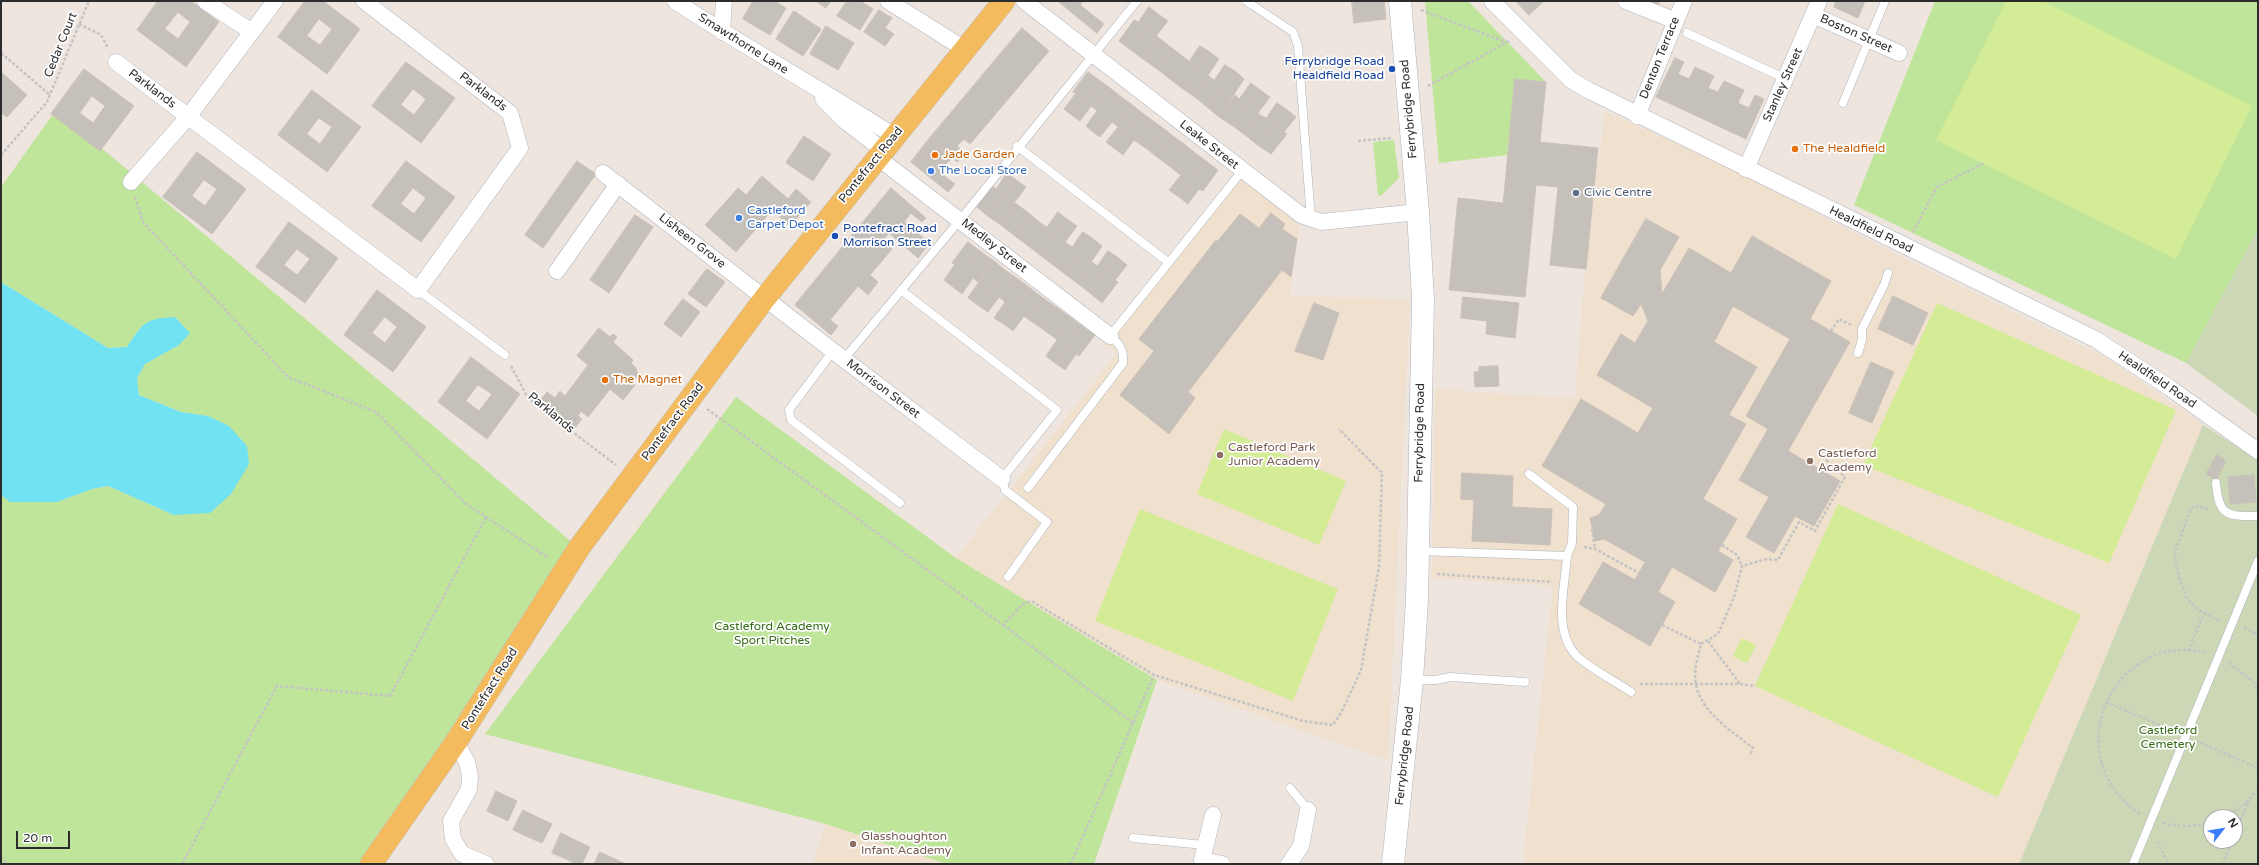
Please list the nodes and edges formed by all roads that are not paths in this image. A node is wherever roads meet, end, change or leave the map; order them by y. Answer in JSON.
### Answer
{"nodes":[{"id":1,"x":205,"y":1,"type":"edge"},
{"id":2,"x":275,"y":1,"type":"edge"},
{"id":3,"x":364,"y":1,"type":"edge"},
{"id":4,"x":675,"y":1,"type":"edge"},
{"id":5,"x":724,"y":1,"type":"edge"},
{"id":6,"x":888,"y":1,"type":"edge"},
{"id":7,"x":1004,"y":1,"type":"edge"},
{"id":8,"x":1024,"y":1,"type":"edge"},
{"id":9,"x":1137,"y":1,"type":"edge"},
{"id":10,"x":1246,"y":1,"type":"edge"},
{"id":11,"x":1492,"y":1,"type":"edge"},
{"id":12,"x":1626,"y":1,"type":"edge"},
{"id":13,"x":1684,"y":1,"type":"edge"},
{"id":14,"x":1885,"y":1,"type":"edge"},
{"id":15,"x":1409,"y":5,"type":"edge"},
{"id":16,"x":1816,"y":8,"type":"edge"},
{"id":17,"x":1676,"y":21,"type":"junction"},
{"id":18,"x":252,"y":32,"type":"junction"},
{"id":19,"x":722,"y":32,"type":"junction"},
{"id":20,"x":1687,"y":33,"type":"dead end"},
{"id":21,"x":1869,"y":40,"type":"junction"},
{"id":22,"x":966,"y":50,"type":"junction"},
{"id":23,"x":1899,"y":53,"type":"dead end"},
{"id":24,"x":1093,"y":55,"type":"junction"},
{"id":25,"x":116,"y":62,"type":"road end"},
{"id":26,"x":1786,"y":79,"type":"junction"},
{"id":27,"x":1843,"y":103,"type":"dead end"},
{"id":28,"x":1637,"y":116,"type":"junction"},
{"id":29,"x":188,"y":117,"type":"junction"},
{"id":30,"x":1018,"y":146,"type":"junction"},
{"id":31,"x":885,"y":148,"type":"junction"},
{"id":32,"x":1746,"y":169,"type":"junction"},
{"id":33,"x":1242,"y":171,"type":"junction"},
{"id":34,"x":603,"y":173,"type":"dead end"},
{"id":35,"x":130,"y":182,"type":"road end"},
{"id":36,"x":618,"y":184,"type":"junction"},
{"id":37,"x":1418,"y":212,"type":"junction"},
{"id":38,"x":960,"y":220,"type":"junction"},
{"id":39,"x":1311,"y":220,"type":"junction"},
{"id":40,"x":1168,"y":262,"type":"junction"},
{"id":41,"x":557,"y":271,"type":"dead end"},
{"id":42,"x":1888,"y":273,"type":"dead end"},
{"id":43,"x":418,"y":290,"type":"junction"},
{"id":44,"x":901,"y":290,"type":"junction"},
{"id":45,"x":765,"y":298,"type":"junction"},
{"id":46,"x":1110,"y":336,"type":"junction"},
{"id":47,"x":1858,"y":353,"type":"dead end"},
{"id":48,"x":505,"y":355,"type":"road end"},
{"id":49,"x":838,"y":355,"type":"junction"},
{"id":50,"x":2258,"y":451,"type":"edge"},
{"id":51,"x":1529,"y":474,"type":"dead end"},
{"id":52,"x":1002,"y":479,"type":"junction"},
{"id":53,"x":2216,"y":483,"type":"dead end"},
{"id":54,"x":1028,"y":488,"type":"dead end"},
{"id":55,"x":900,"y":503,"type":"dead end"},
{"id":56,"x":2258,"y":516,"type":"edge"},
{"id":57,"x":1418,"y":551,"type":"junction"},
{"id":58,"x":1567,"y":556,"type":"junction"},
{"id":59,"x":2258,"y":561,"type":"edge"},
{"id":60,"x":1008,"y":577,"type":"dead end"},
{"id":61,"x":1412,"y":680,"type":"junction"},
{"id":62,"x":1525,"y":682,"type":"dead end"},
{"id":63,"x":1633,"y":689,"type":"road end"},
{"id":64,"x":456,"y":742,"type":"junction"},
{"id":65,"x":1290,"y":788,"type":"dead end"},
{"id":66,"x":1308,"y":810,"type":"joint"},
{"id":67,"x":1213,"y":815,"type":"dead end"},
{"id":68,"x":1134,"y":838,"type":"dead end"},
{"id":69,"x":1204,"y":845,"type":"junction"},
{"id":70,"x":372,"y":864,"type":"edge"},
{"id":71,"x":486,"y":864,"type":"edge"},
{"id":72,"x":1222,"y":864,"type":"edge"},
{"id":73,"x":1289,"y":864,"type":"edge"},
{"id":74,"x":1393,"y":864,"type":"edge"},
{"id":75,"x":2133,"y":864,"type":"edge"}],
"edges":[{"from":1,"to":18,"type":"street"},
{"from":2,"to":18,"type":"street","name":"Parklands"},
{"from":3,"to":43,"type":"street","name":"Parklands"},
{"from":4,"to":19,"type":"street","name":"Smawthorne Lane"},
{"from":5,"to":19,"type":"street"},
{"from":6,"to":22,"type":"street"},
{"from":7,"to":22,"type":"main road","name":"Pontefract Road"},
{"from":8,"to":24,"type":"street","name":"Leake Street"},
{"from":9,"to":24,"type":"lane"},
{"from":10,"to":39,"type":"lane"},
{"from":11,"to":28,"type":"street","name":"Healdfield Road"},
{"from":12,"to":17,"type":"street"},
{"from":13,"to":17,"type":"street","name":"Denton Terrace"},
{"from":14,"to":21,"type":"lane"},
{"from":15,"to":37,"type":"street","name":"Ferrybridge Road"},
{"from":16,"to":21,"type":"street","name":"Boston Street"},
{"from":16,"to":26,"type":"street","name":"Stanley Street"},
{"from":17,"to":28,"type":"street","name":"Denton Terrace"},
{"from":18,"to":29,"type":"street","name":"Parklands"},
{"from":19,"to":31,"type":"street","name":"Smawthorne Lane"},
{"from":20,"to":26,"type":"lane"},
{"from":21,"to":23,"type":"street","name":"Boston Street"},
{"from":21,"to":27,"type":"lane"},
{"from":22,"to":31,"type":"main road","name":"Pontefract Road"},
{"from":24,"to":30,"type":"lane"},
{"from":24,"to":33,"type":"street","name":"Leake Street"},
{"from":25,"to":29,"type":"street","name":"Parklands"},
{"from":26,"to":32,"type":"street","name":"Stanley Street"},
{"from":28,"to":32,"type":"street","name":"Healdfield Road"},
{"from":29,"to":35,"type":"street","name":"Parklands"},
{"from":29,"to":43,"type":"street","name":"Parklands"},
{"from":30,"to":38,"type":"lane"},
{"from":30,"to":40,"type":"lane"},
{"from":31,"to":38,"type":"street","name":"Medley Street"},
{"from":31,"to":45,"type":"main road","name":"Pontefract Road"},
{"from":32,"to":50,"type":"street","name":"Healdfield Road"},
{"from":33,"to":39,"type":"street","name":"Leake Street"},
{"from":33,"to":40,"type":"lane"},
{"from":34,"to":36,"type":"street","name":"Lisheen Grove"},
{"from":36,"to":41,"type":"street"},
{"from":36,"to":45,"type":"street","name":"Lisheen Grove"},
{"from":37,"to":39,"type":"street","name":"Leake Street"},
{"from":37,"to":57,"type":"street","name":"Ferrybridge Road"},
{"from":38,"to":44,"type":"lane"},
{"from":38,"to":46,"type":"street","name":"Medley Street"},
{"from":40,"to":46,"type":"lane"},
{"from":42,"to":47,"type":"lane"},
{"from":43,"to":48,"type":"lane","name":"Parklands"},
{"from":44,"to":49,"type":"lane"},
{"from":44,"to":52,"type":"lane"},
{"from":45,"to":49,"type":"street","name":"Morrison Street"},
{"from":45,"to":64,"type":"main road","name":"Pontefract Road"},
{"from":46,"to":54,"type":"lane"},
{"from":49,"to":52,"type":"street","name":"Morrison Street"},
{"from":49,"to":55,"type":"lane"},
{"from":51,"to":58,"type":"lane"},
{"from":52,"to":60,"type":"lane"},
{"from":53,"to":56,"type":"lane"},
{"from":57,"to":58,"type":"lane"},
{"from":57,"to":61,"type":"street","name":"Ferrybridge Road"},
{"from":58,"to":63,"type":"lane"},
{"from":59,"to":75,"type":"lane"},
{"from":61,"to":62,"type":"lane"},
{"from":61,"to":74,"type":"street","name":"Ferrybridge Road"},
{"from":64,"to":70,"type":"main road","name":"Pontefract Road"},
{"from":64,"to":71,"type":"street"},
{"from":65,"to":66,"type":"lane"},
{"from":66,"to":73,"type":"street"},
{"from":67,"to":69,"type":"street"},
{"from":68,"to":69,"type":"lane"},
{"from":69,"to":72,"type":"street"}]}
